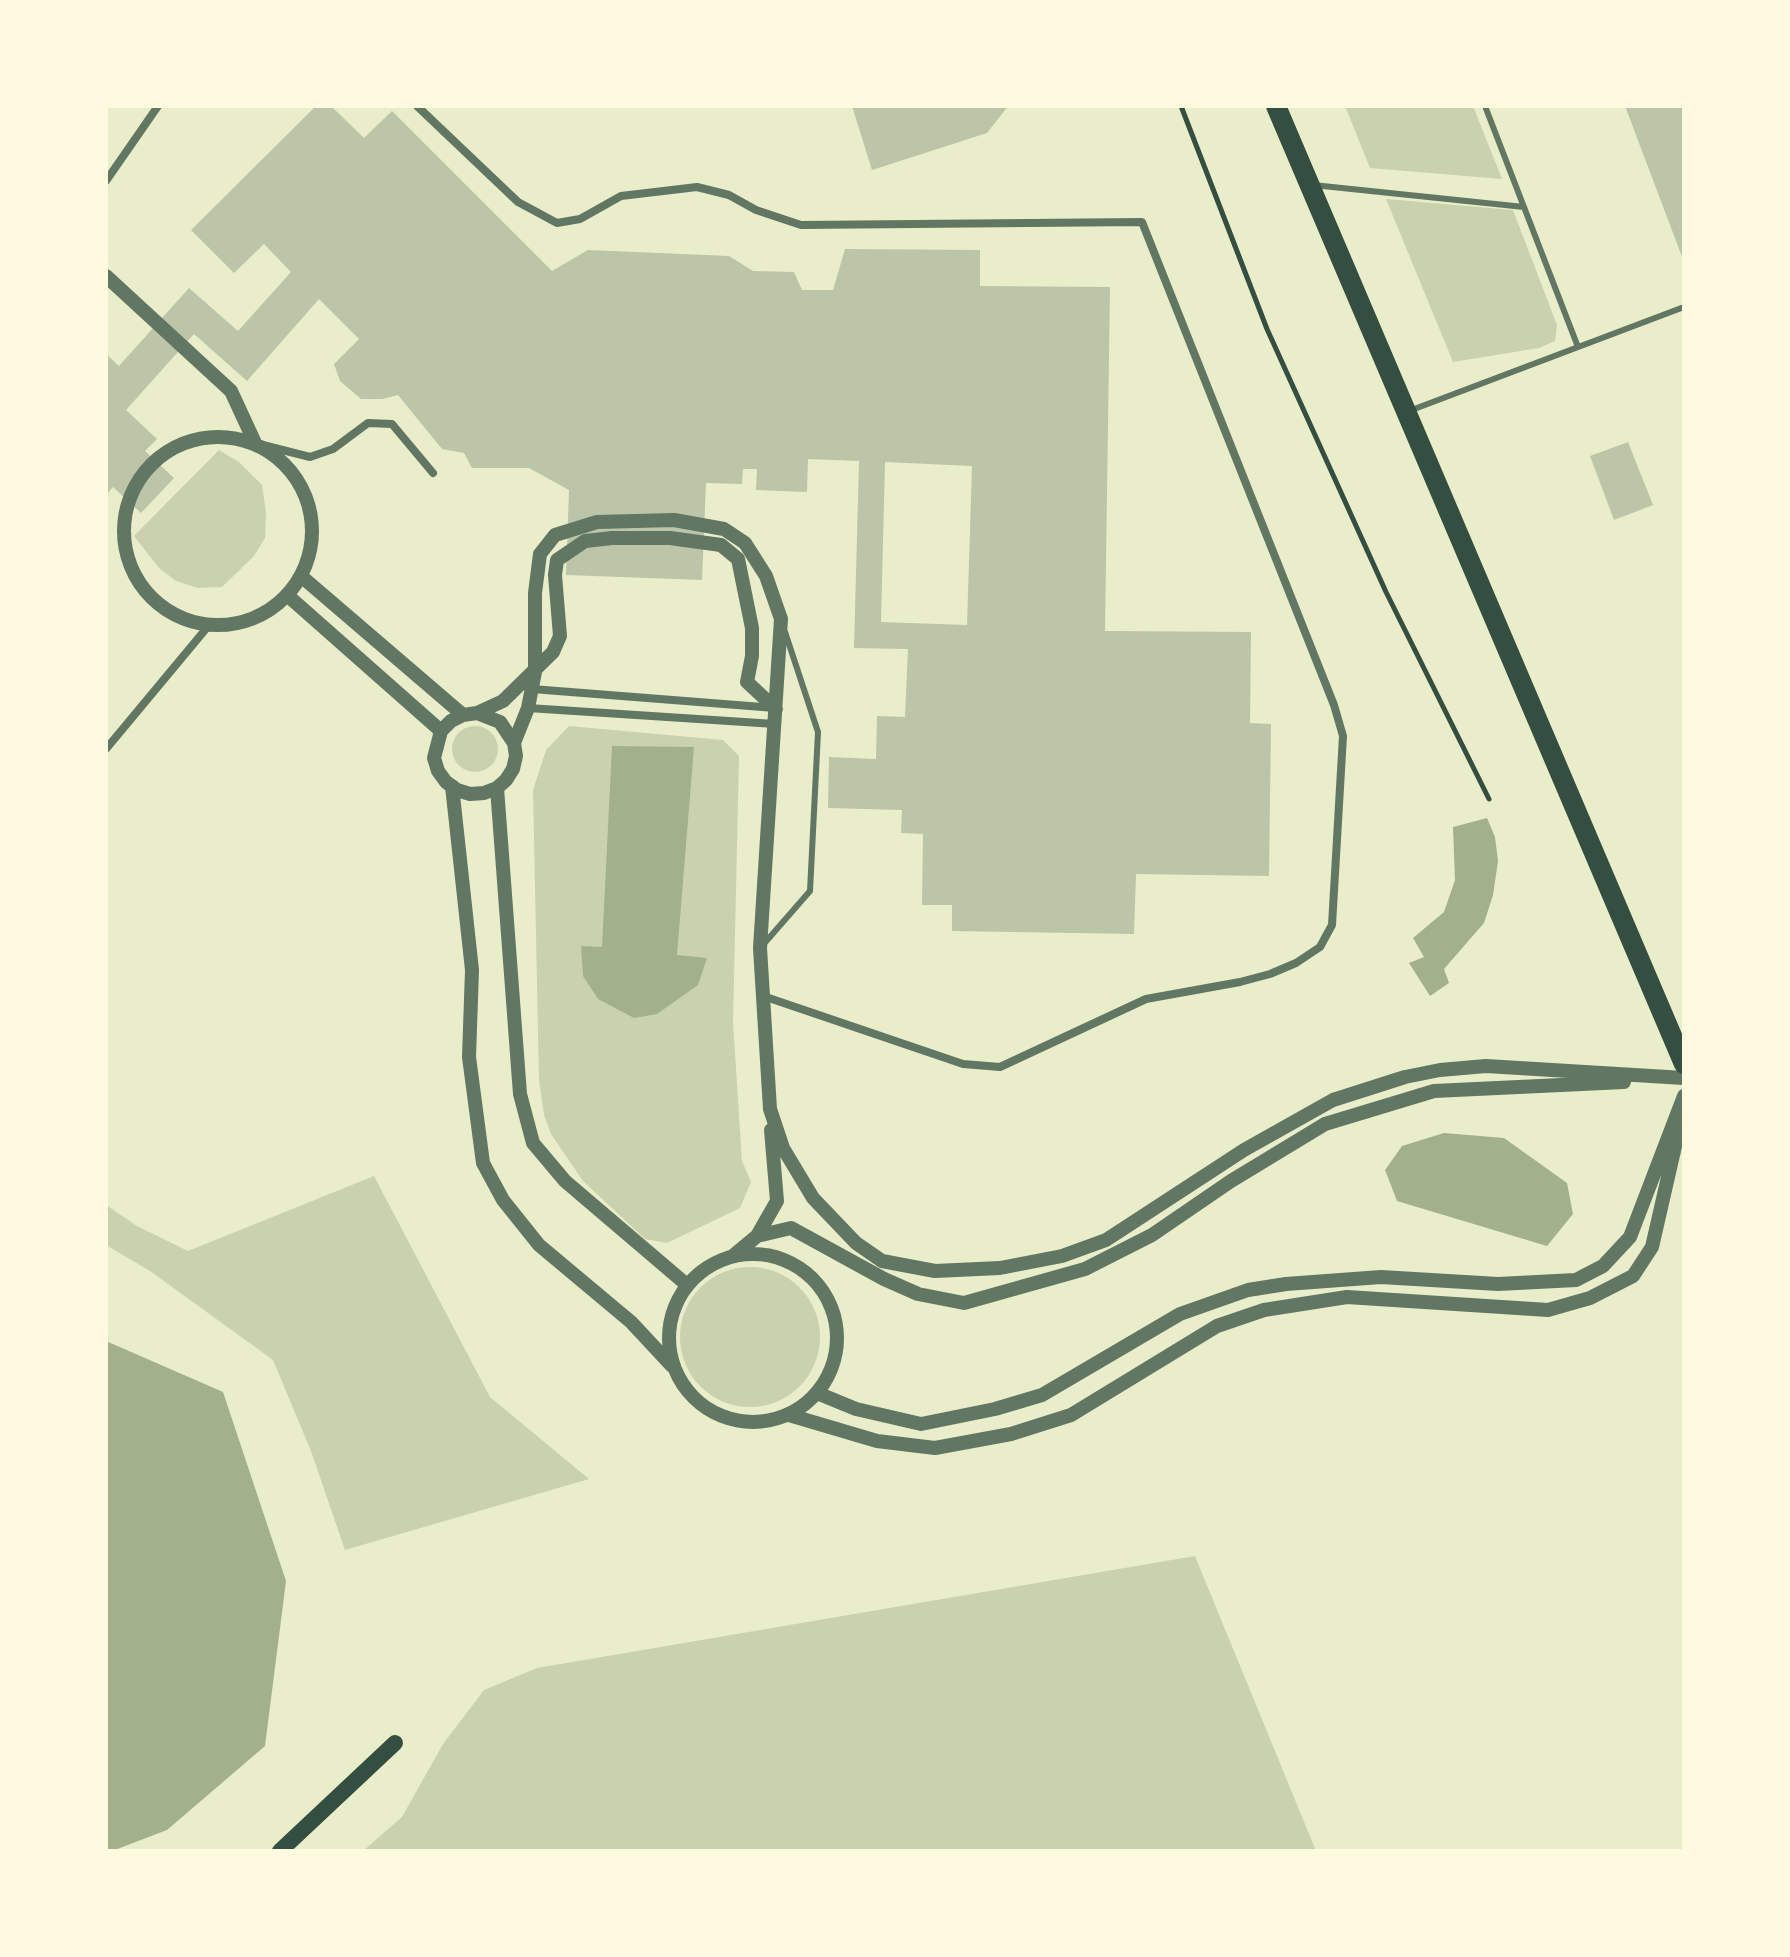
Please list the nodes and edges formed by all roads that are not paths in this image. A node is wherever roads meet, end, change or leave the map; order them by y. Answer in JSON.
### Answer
{"nodes":[{"id":1,"x":158,"y":106,"type":"edge"},
{"id":2,"x":417,"y":106,"type":"edge"},
{"id":3,"x":1276,"y":106,"type":"edge"},
{"id":4,"x":1485,"y":106,"type":"edge"},
{"id":5,"x":106,"y":181,"type":"edge"},
{"id":6,"x":1309,"y":185,"type":"junction"},
{"id":7,"x":1524,"y":207,"type":"junction"},
{"id":8,"x":106,"y":276,"type":"edge"},
{"id":9,"x":1684,"y":307,"type":"edge"},
{"id":10,"x":1578,"y":347,"type":"junction"},
{"id":11,"x":1406,"y":412,"type":"junction"},
{"id":12,"x":255,"y":443,"type":"junction"},
{"id":13,"x":433,"y":473,"type":"dead end"},
{"id":14,"x":301,"y":576,"type":"junction"},
{"id":15,"x":287,"y":595,"type":"junction"},
{"id":16,"x":781,"y":619,"type":"junction"},
{"id":17,"x":210,"y":624,"type":"junction"},
{"id":18,"x":535,"y":672,"type":"junction"},
{"id":19,"x":532,"y":689,"type":"junction"},
{"id":20,"x":528,"y":708,"type":"junction"},
{"id":21,"x":470,"y":714,"type":"junction"},
{"id":22,"x":775,"y":716,"type":"junction"},
{"id":23,"x":441,"y":731,"type":"junction"},
{"id":24,"x":514,"y":743,"type":"junction"},
{"id":25,"x":106,"y":749,"type":"edge"},
{"id":26,"x":452,"y":786,"type":"junction"},
{"id":27,"x":497,"y":788,"type":"junction"},
{"id":28,"x":760,"y":948,"type":"junction"},
{"id":29,"x":763,"y":996,"type":"junction"},
{"id":30,"x":1684,"y":1064,"type":"edge"},
{"id":31,"x":1684,"y":1079,"type":"edge"},
{"id":32,"x":1684,"y":1096,"type":"edge"},
{"id":33,"x":1684,"y":1107,"type":"edge"},
{"id":34,"x":770,"y":1109,"type":"junction"},
{"id":35,"x":757,"y":1236,"type":"junction"},
{"id":36,"x":733,"y":1256,"type":"junction"},
{"id":37,"x":687,"y":1285,"type":"junction"},
{"id":38,"x":672,"y":1366,"type":"junction"},
{"id":39,"x":817,"y":1393,"type":"junction"},
{"id":40,"x":789,"y":1415,"type":"junction"},
{"id":41,"x":395,"y":1743,"type":"dead end"},
{"id":42,"x":280,"y":1851,"type":"edge"}],
"edges":[{"from":1,"to":5,"type":"street"},
{"from":2,"to":29,"type":"street"},
{"from":3,"to":6,"type":"main road"},
{"from":4,"to":7,"type":"lane"},
{"from":6,"to":7,"type":"lane"},
{"from":6,"to":11,"type":"main road"},
{"from":7,"to":10,"type":"lane"},
{"from":8,"to":12,"type":"street"},
{"from":9,"to":10,"type":"lane"},
{"from":10,"to":11,"type":"lane"},
{"from":11,"to":30,"type":"main road"},
{"from":12,"to":13,"type":"street"},
{"from":12,"to":14,"type":"street"},
{"from":12,"to":17,"type":"street"},
{"from":14,"to":15,"type":"street"},
{"from":14,"to":21,"type":"street"},
{"from":15,"to":17,"type":"street"},
{"from":15,"to":23,"type":"street"},
{"from":16,"to":18,"type":"street"},
{"from":16,"to":22,"type":"street"},
{"from":16,"to":28,"type":"lane"},
{"from":17,"to":25,"type":"street"},
{"from":18,"to":19,"type":"street"},
{"from":18,"to":21,"type":"street"},
{"from":18,"to":22,"type":"street"},
{"from":19,"to":20,"type":"street"},
{"from":19,"to":22,"type":"street"},
{"from":20,"to":22,"type":"street"},
{"from":20,"to":24,"type":"street"},
{"from":21,"to":23,"type":"street"},
{"from":21,"to":24,"type":"street"},
{"from":22,"to":28,"type":"street"},
{"from":23,"to":26,"type":"street"},
{"from":24,"to":27,"type":"street"},
{"from":26,"to":27,"type":"street"},
{"from":26,"to":38,"type":"street"},
{"from":27,"to":37,"type":"street"},
{"from":28,"to":29,"type":"street"},
{"from":29,"to":34,"type":"street"},
{"from":31,"to":34,"type":"street"},
{"from":31,"to":35,"type":"street"},
{"from":32,"to":39,"type":"street"},
{"from":33,"to":40,"type":"street"},
{"from":34,"to":35,"type":"street"},
{"from":35,"to":36,"type":"street"},
{"from":36,"to":37,"type":"street"},
{"from":36,"to":39,"type":"street"},
{"from":37,"to":38,"type":"street"},
{"from":38,"to":40,"type":"street"},
{"from":39,"to":40,"type":"street"},
{"from":41,"to":42,"type":"main road"}]}
